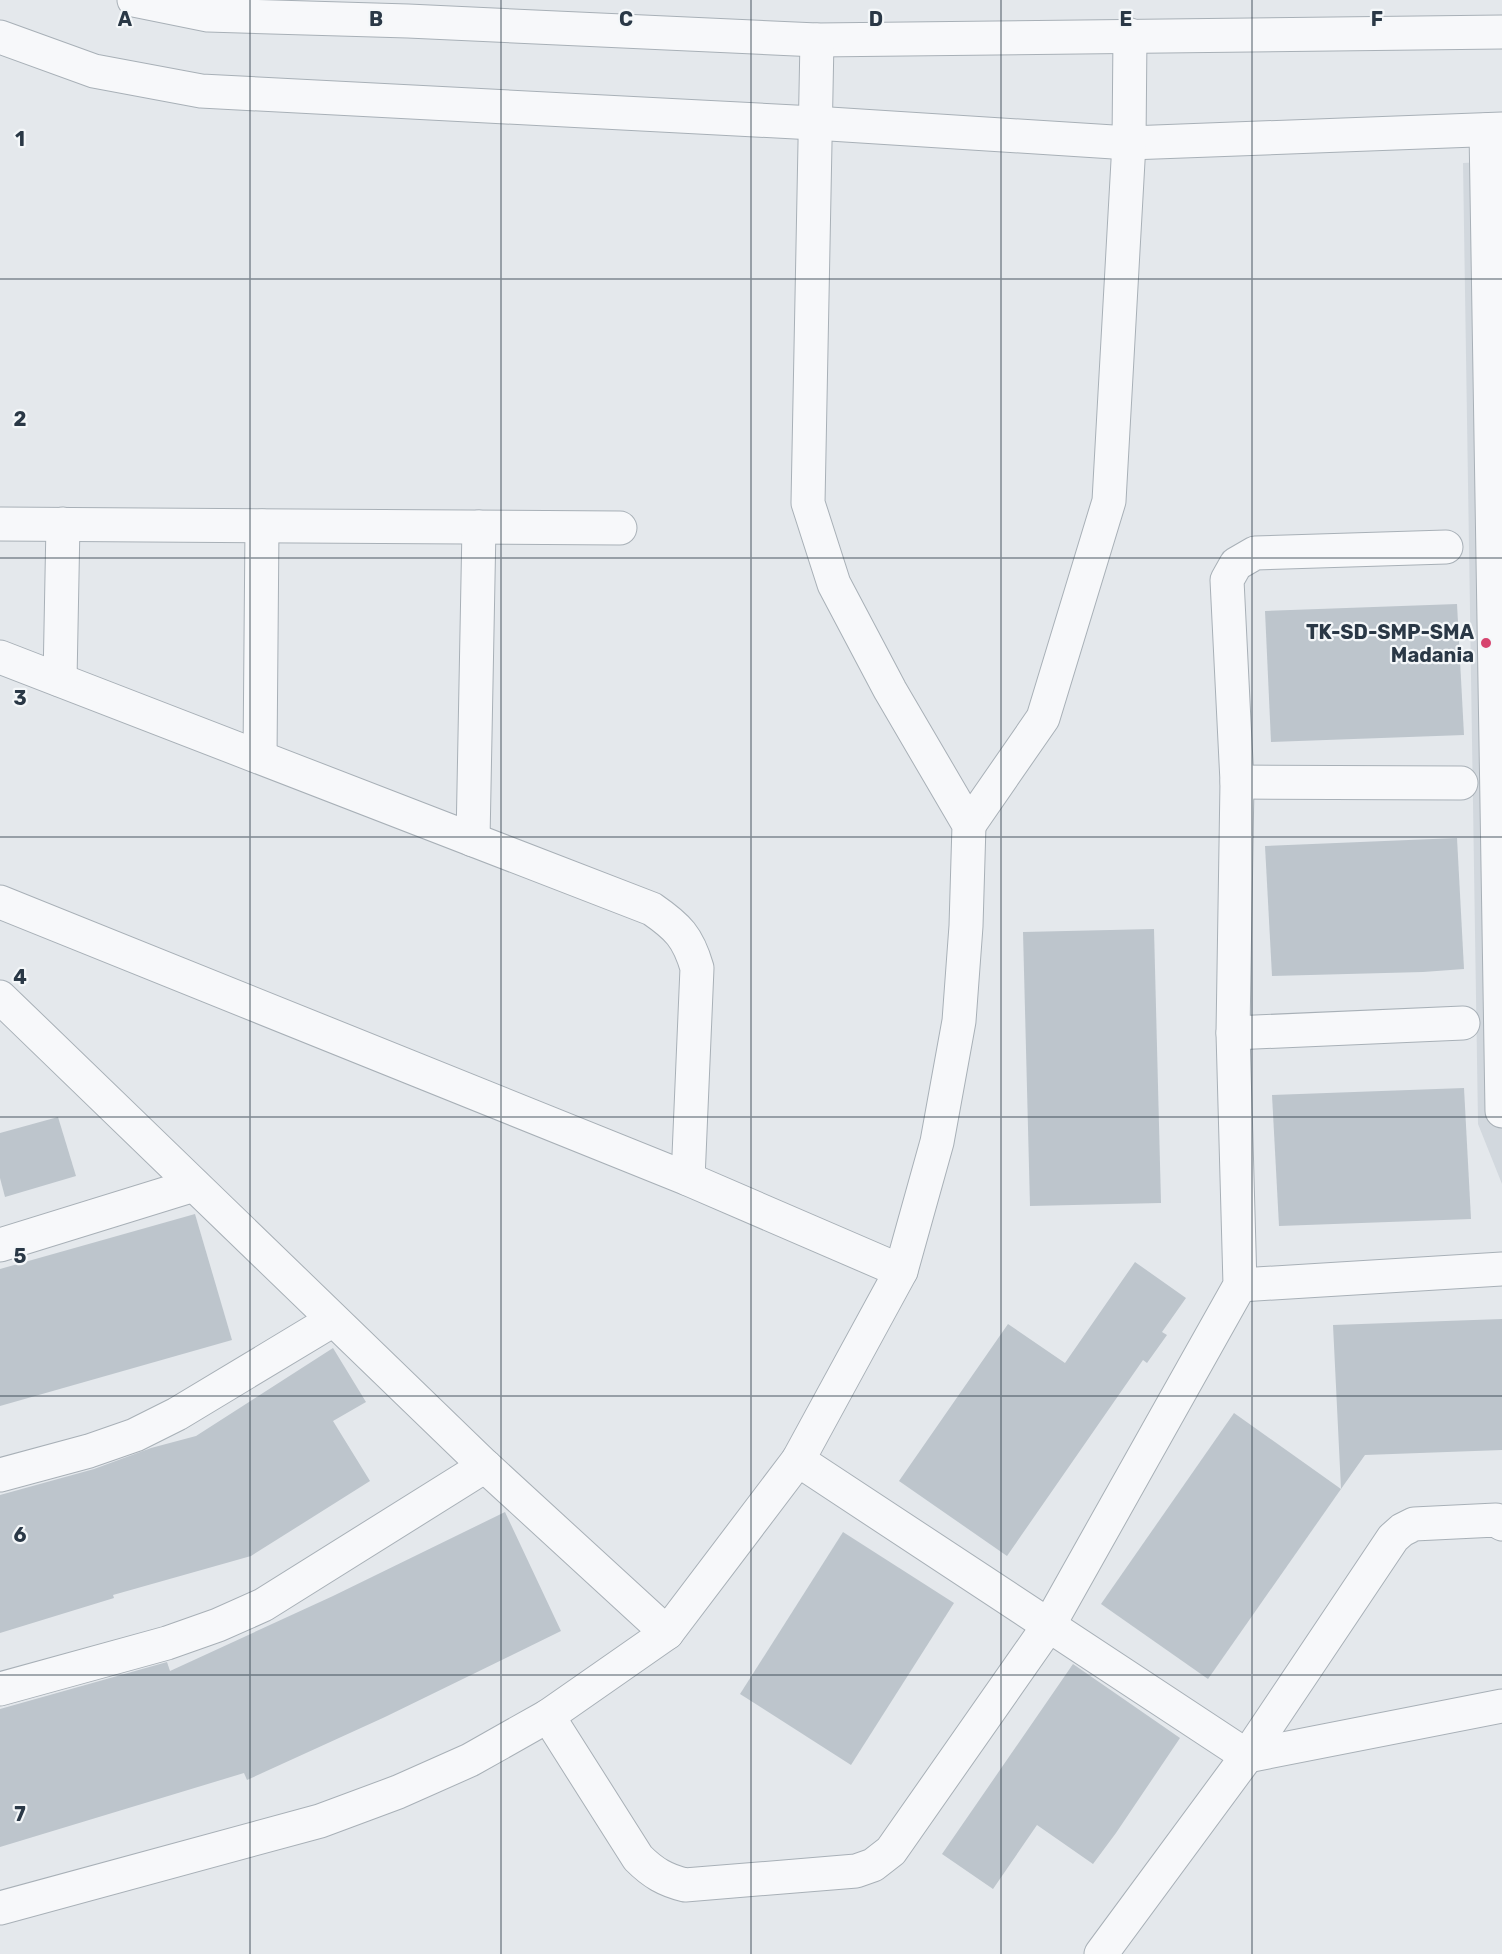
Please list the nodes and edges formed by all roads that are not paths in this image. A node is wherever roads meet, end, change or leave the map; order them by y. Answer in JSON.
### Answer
{"nodes":[{"id":1,"x":134,"y":0,"type":"edge"},
{"id":2,"x":407,"y":10,"type":"edge"},
{"id":3,"x":1502,"y":32,"type":"edge"},
{"id":4,"x":1130,"y":35,"type":"junction"},
{"id":5,"x":0,"y":38,"type":"edge"},
{"id":6,"x":818,"y":40,"type":"junction"},
{"id":7,"x":814,"y":123,"type":"junction"},
{"id":8,"x":1494,"y":129,"type":"edge"},
{"id":9,"x":1129,"y":143,"type":"junction"},
{"id":10,"x":0,"y":524,"type":"edge"},
{"id":11,"x":63,"y":524,"type":"junction"},
{"id":12,"x":262,"y":526,"type":"junction"},
{"id":13,"x":479,"y":527,"type":"junction"},
{"id":14,"x":620,"y":528,"type":"dead end"},
{"id":15,"x":1446,"y":547,"type":"dead end"},
{"id":16,"x":0,"y":657,"type":"edge"},
{"id":17,"x":60,"y":680,"type":"junction"},
{"id":18,"x":260,"y":757,"type":"junction"},
{"id":19,"x":1237,"y":782,"type":"junction"},
{"id":20,"x":1461,"y":783,"type":"dead end"},
{"id":21,"x":969,"y":825,"type":"junction"},
{"id":22,"x":473,"y":840,"type":"junction"},
{"id":23,"x":0,"y":902,"type":"edge"},
{"id":24,"x":4,"y":1007,"type":"edge"},
{"id":25,"x":1463,"y":1023,"type":"dead end"},
{"id":26,"x":1233,"y":1033,"type":"junction"},
{"id":27,"x":1502,"y":1111,"type":"edge"},
{"id":28,"x":688,"y":1179,"type":"junction"},
{"id":29,"x":194,"y":1185,"type":"junction"},
{"id":30,"x":0,"y":1245,"type":"edge"},
{"id":31,"x":1502,"y":1269,"type":"edge"},
{"id":32,"x":901,"y":1271,"type":"junction"},
{"id":33,"x":1240,"y":1285,"type":"junction"},
{"id":34,"x":333,"y":1320,"type":"junction"},
{"id":35,"x":798,"y":1460,"type":"junction"},
{"id":36,"x":485,"y":1466,"type":"junction"},
{"id":37,"x":0,"y":1475,"type":"edge"},
{"id":38,"x":1502,"y":1524,"type":"edge"},
{"id":39,"x":1049,"y":1625,"type":"junction"},
{"id":40,"x":667,"y":1633,"type":"junction"},
{"id":41,"x":0,"y":1689,"type":"edge"},
{"id":42,"x":1502,"y":1706,"type":"edge"},
{"id":43,"x":548,"y":1716,"type":"junction"},
{"id":44,"x":1247,"y":1756,"type":"junction"},
{"id":45,"x":0,"y":1908,"type":"edge"},
{"id":46,"x":1101,"y":1954,"type":"edge"}],
"edges":[{"from":1,"to":2,"type":"street"},
{"from":2,"to":6,"type":"street"},
{"from":3,"to":4,"type":"street"},
{"from":4,"to":6,"type":"street"},
{"from":4,"to":9,"type":"street"},
{"from":5,"to":7,"type":"street"},
{"from":6,"to":7,"type":"street"},
{"from":7,"to":9,"type":"street"},
{"from":7,"to":21,"type":"street"},
{"from":8,"to":9,"type":"street"},
{"from":8,"to":27,"type":"street"},
{"from":9,"to":21,"type":"street"},
{"from":10,"to":11,"type":"street"},
{"from":11,"to":12,"type":"street"},
{"from":11,"to":17,"type":"street"},
{"from":12,"to":13,"type":"street"},
{"from":12,"to":18,"type":"street"},
{"from":13,"to":14,"type":"street"},
{"from":13,"to":22,"type":"street"},
{"from":15,"to":19,"type":"street"},
{"from":16,"to":17,"type":"street"},
{"from":17,"to":18,"type":"street"},
{"from":18,"to":22,"type":"street"},
{"from":19,"to":20,"type":"street"},
{"from":19,"to":26,"type":"street"},
{"from":21,"to":32,"type":"street"},
{"from":22,"to":28,"type":"street"},
{"from":23,"to":28,"type":"street"},
{"from":24,"to":29,"type":"street"},
{"from":25,"to":26,"type":"street"},
{"from":26,"to":33,"type":"street"},
{"from":28,"to":32,"type":"street"},
{"from":29,"to":30,"type":"street"},
{"from":29,"to":34,"type":"street"},
{"from":31,"to":33,"type":"street"},
{"from":32,"to":35,"type":"street"},
{"from":33,"to":39,"type":"street"},
{"from":34,"to":36,"type":"street"},
{"from":34,"to":37,"type":"street"},
{"from":35,"to":39,"type":"street"},
{"from":35,"to":40,"type":"street"},
{"from":36,"to":40,"type":"street"},
{"from":36,"to":41,"type":"street"},
{"from":38,"to":44,"type":"street"},
{"from":39,"to":43,"type":"street"},
{"from":39,"to":44,"type":"street"},
{"from":40,"to":43,"type":"street"},
{"from":42,"to":44,"type":"street"},
{"from":43,"to":45,"type":"street"},
{"from":44,"to":46,"type":"street"}]}
